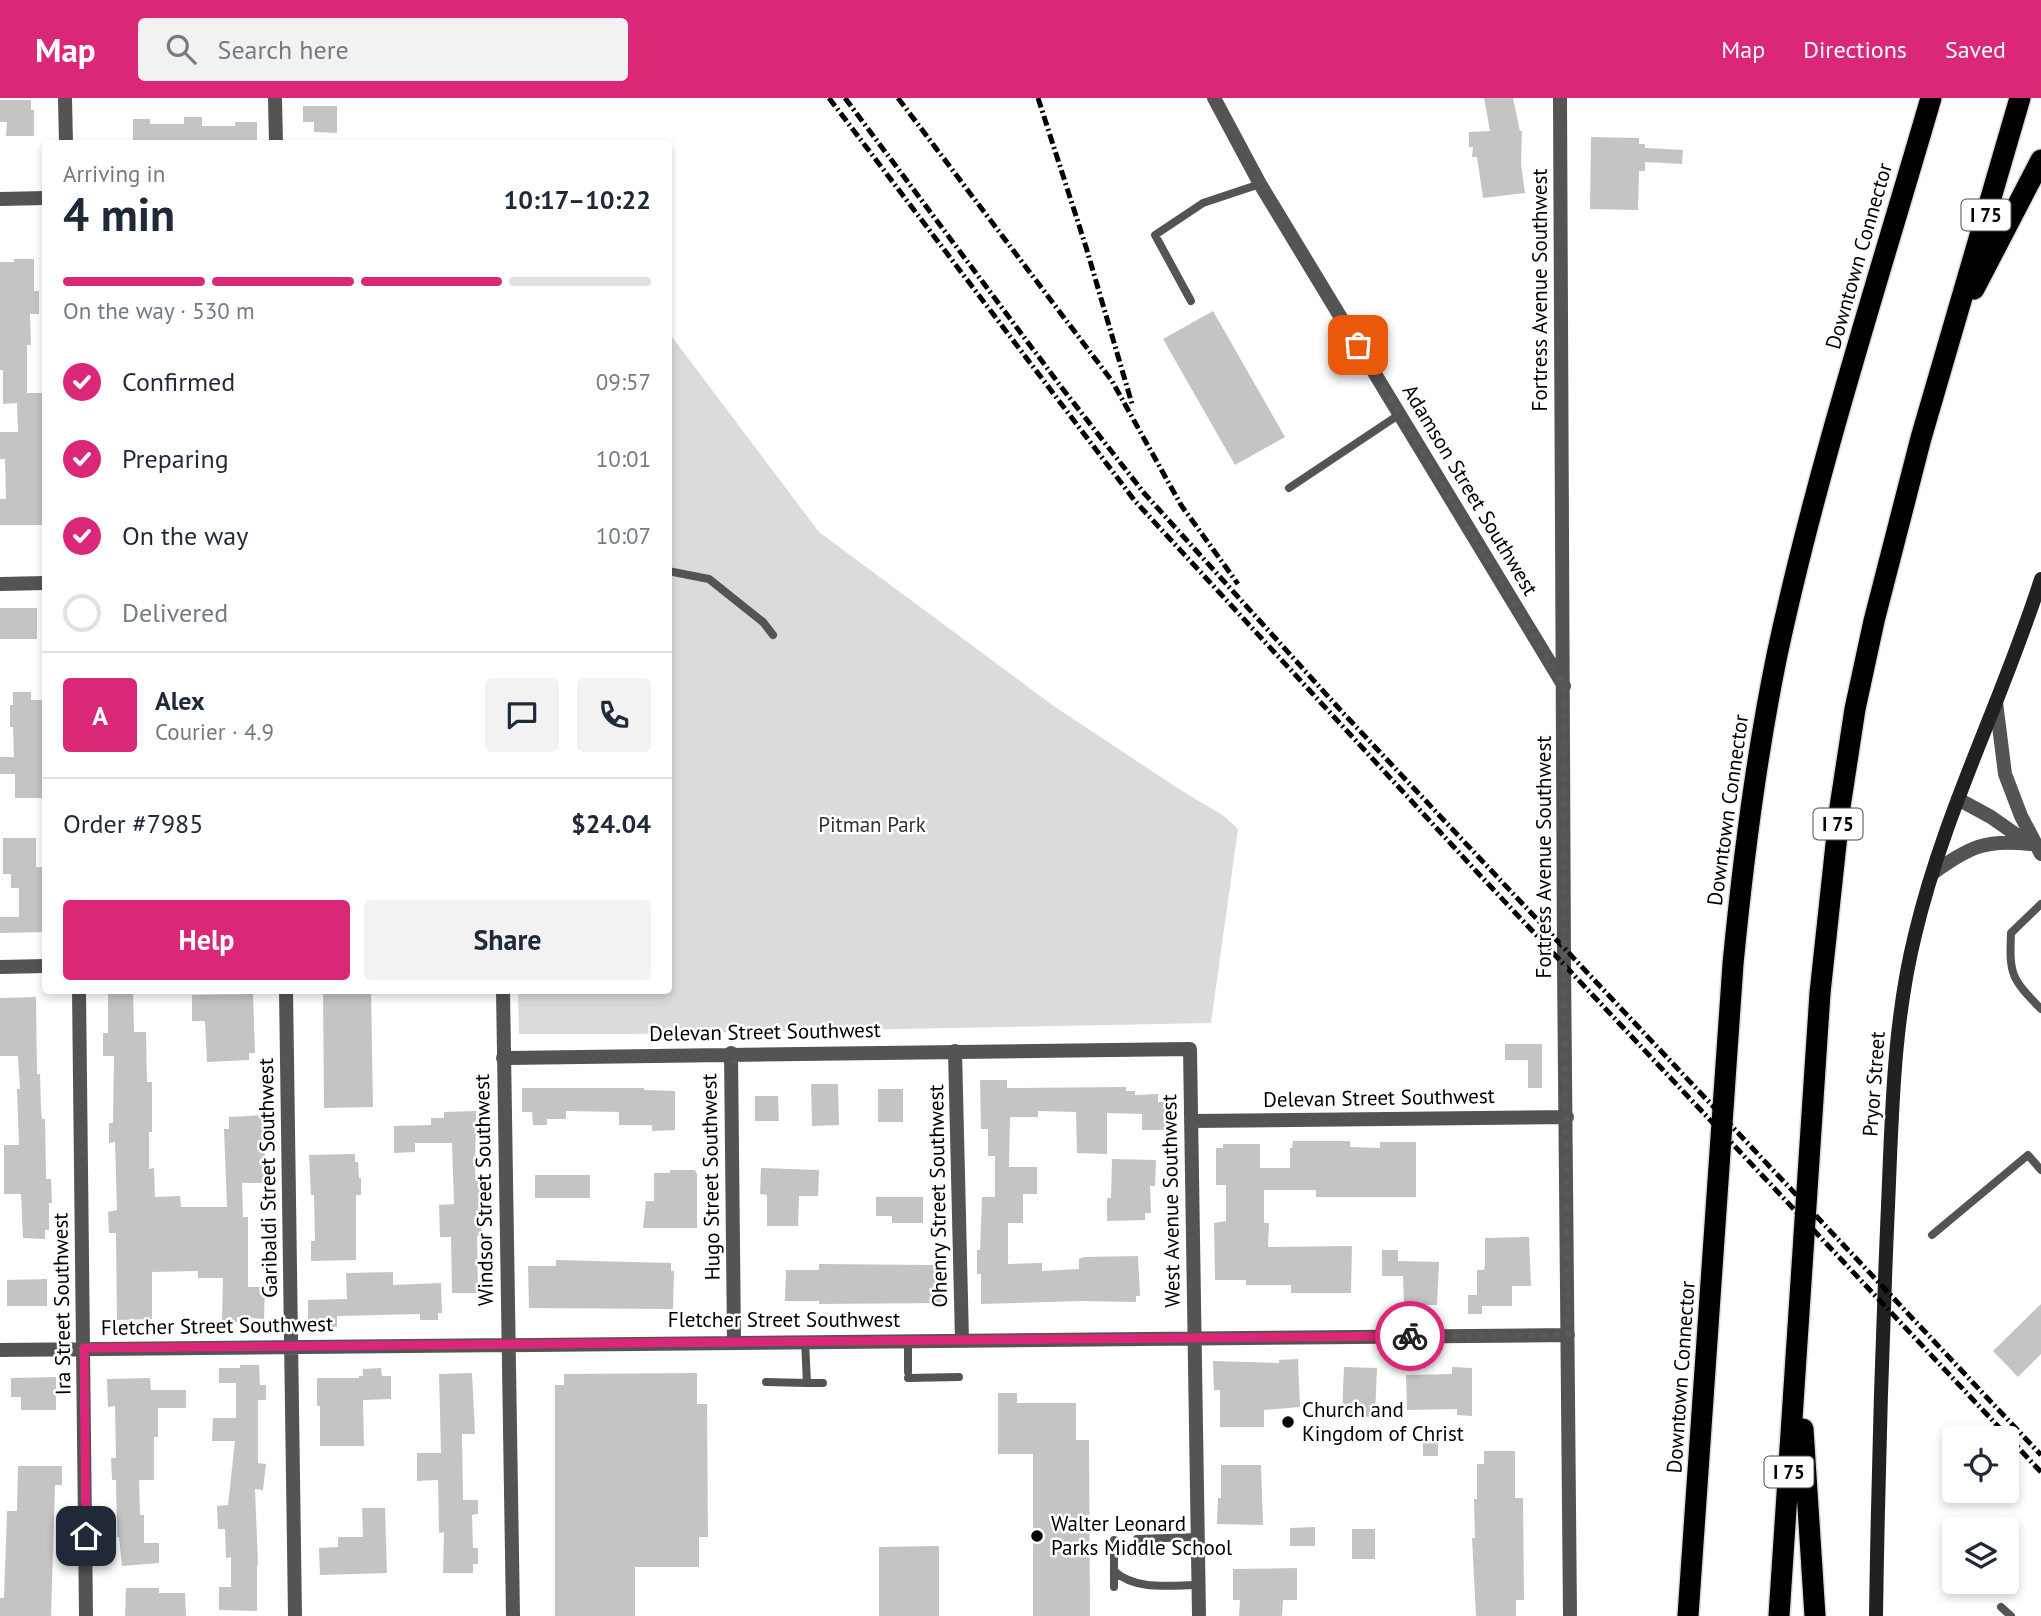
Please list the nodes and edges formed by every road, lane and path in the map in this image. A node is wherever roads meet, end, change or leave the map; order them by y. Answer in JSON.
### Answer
{"nodes":[{"id":1,"x":65,"y":98,"type":"edge"},
{"id":2,"x":275,"y":98,"type":"edge"},
{"id":3,"x":1214,"y":98,"type":"edge"},
{"id":4,"x":1560,"y":98,"type":"edge"},
{"id":5,"x":1931,"y":98,"type":"edge"},
{"id":6,"x":2020,"y":98,"type":"edge"},
{"id":7,"x":66,"y":140,"type":"edge"},
{"id":8,"x":276,"y":140,"type":"edge"},
{"id":9,"x":2041,"y":160,"type":"edge"},
{"id":10,"x":1260,"y":184,"type":"junction"},
{"id":11,"x":42,"y":198,"type":"edge"},
{"id":12,"x":0,"y":199,"type":"edge"},
{"id":13,"x":1191,"y":301,"type":"dead end"},
{"id":14,"x":1952,"y":332,"type":"junction"},
{"id":15,"x":1400,"y":414,"type":"junction"},
{"id":16,"x":1289,"y":488,"type":"dead end"},
{"id":17,"x":672,"y":572,"type":"edge"},
{"id":18,"x":2041,"y":579,"type":"edge"},
{"id":19,"x":42,"y":583,"type":"edge"},
{"id":20,"x":0,"y":584,"type":"edge"},
{"id":21,"x":772,"y":635,"type":"dead end"},
{"id":22,"x":1564,"y":686,"type":"junction"},
{"id":23,"x":1996,"y":702,"type":"junction"},
{"id":24,"x":1958,"y":799,"type":"junction"},
{"id":25,"x":2037,"y":851,"type":"edge"},
{"id":26,"x":1933,"y":873,"type":"junction"},
{"id":27,"x":2041,"y":904,"type":"edge"},
{"id":28,"x":42,"y":966,"type":"edge"},
{"id":29,"x":0,"y":967,"type":"edge"},
{"id":30,"x":79,"y":994,"type":"edge"},
{"id":31,"x":286,"y":994,"type":"edge"},
{"id":32,"x":503,"y":994,"type":"edge"},
{"id":33,"x":2041,"y":1009,"type":"edge"},
{"id":34,"x":1094,"y":1050,"type":"joint"},
{"id":35,"x":955,"y":1051,"type":"junction"},
{"id":36,"x":731,"y":1053,"type":"junction"},
{"id":37,"x":503,"y":1058,"type":"junction"},
{"id":38,"x":1567,"y":1117,"type":"junction"},
{"id":39,"x":1191,"y":1121,"type":"junction"},
{"id":40,"x":2041,"y":1170,"type":"edge"},
{"id":41,"x":1933,"y":1235,"type":"dead end"},
{"id":42,"x":1799,"y":1329,"type":"junction"},
{"id":43,"x":1568,"y":1335,"type":"junction"},
{"id":44,"x":1194,"y":1338,"type":"junction"},
{"id":45,"x":908,"y":1340,"type":"junction"},
{"id":46,"x":962,"y":1340,"type":"junction"},
{"id":47,"x":805,"y":1341,"type":"junction"},
{"id":48,"x":734,"y":1342,"type":"junction"},
{"id":49,"x":508,"y":1344,"type":"junction"},
{"id":50,"x":291,"y":1346,"type":"junction"},
{"id":51,"x":84,"y":1348,"type":"junction"},
{"id":52,"x":0,"y":1350,"type":"edge"},
{"id":53,"x":959,"y":1377,"type":"dead end"},
{"id":54,"x":766,"y":1382,"type":"dead end"},
{"id":55,"x":807,"y":1383,"type":"junction"},
{"id":56,"x":824,"y":1383,"type":"dead end"},
{"id":57,"x":1197,"y":1537,"type":"junction"},
{"id":58,"x":1137,"y":1539,"type":"dead end"},
{"id":59,"x":1114,"y":1540,"type":"dead end"},
{"id":60,"x":1693,"y":1550,"type":"junction"},
{"id":61,"x":1114,"y":1571,"type":"junction"},
{"id":62,"x":1198,"y":1585,"type":"junction"},
{"id":63,"x":1115,"y":1587,"type":"dead end"},
{"id":64,"x":2001,"y":1606,"type":"dead end"},
{"id":65,"x":86,"y":1616,"type":"edge"},
{"id":66,"x":295,"y":1616,"type":"edge"},
{"id":67,"x":513,"y":1616,"type":"edge"},
{"id":68,"x":1199,"y":1616,"type":"edge"},
{"id":69,"x":1570,"y":1616,"type":"edge"},
{"id":70,"x":1679,"y":1616,"type":"edge"},
{"id":71,"x":1688,"y":1616,"type":"edge"},
{"id":72,"x":1779,"y":1616,"type":"edge"},
{"id":73,"x":1815,"y":1616,"type":"edge"},
{"id":74,"x":1877,"y":1616,"type":"edge"},
{"id":75,"x":2011,"y":1616,"type":"edge"}],
"edges":[{"from":1,"to":7,"type":"street"},
{"from":2,"to":8,"type":"street"},
{"from":3,"to":10,"type":"street","name":"Adamson Street Southwest"},
{"from":4,"to":22,"type":"street","name":"Fortress Avenue Southwest"},
{"from":5,"to":60,"type":"highway","name":"Downtown Connector"},
{"from":6,"to":14,"type":"highway","number":"I 75"},
{"from":9,"to":14,"type":"highway"},
{"from":10,"to":13,"type":"lane"},
{"from":10,"to":15,"type":"street","name":"Adamson Street Southwest"},
{"from":11,"to":12,"type":"street"},
{"from":14,"to":42,"type":"highway","number":"I 75"},
{"from":15,"to":16,"type":"lane"},
{"from":15,"to":22,"type":"street","name":"Adamson Street Southwest"},
{"from":17,"to":21,"type":"lane"},
{"from":18,"to":23,"type":"main road","name":"Pryor Street"},
{"from":19,"to":20,"type":"street"},
{"from":22,"to":38,"type":"street","name":"Fortress Avenue Southwest"},
{"from":23,"to":24,"type":"main road","name":"Pryor Street"},
{"from":23,"to":25,"type":"street"},
{"from":24,"to":25,"type":"street"},
{"from":24,"to":26,"type":"main road","name":"Pryor Street"},
{"from":25,"to":26,"type":"street"},
{"from":26,"to":74,"type":"main road","name":"Pryor Street"},
{"from":27,"to":33,"type":"lane"},
{"from":28,"to":29,"type":"street"},
{"from":30,"to":51,"type":"street","name":"Ira Street Southwest"},
{"from":31,"to":50,"type":"street","name":"Garibaldi Street Southwest"},
{"from":32,"to":37,"type":"street"},
{"from":34,"to":35,"type":"street","name":"Delevan Street Southwest"},
{"from":34,"to":39,"type":"street","name":"West Avenue Southwest"},
{"from":35,"to":36,"type":"street","name":"Delevan Street Southwest"},
{"from":35,"to":46,"type":"street","name":"Ohenry Street Southwest"},
{"from":36,"to":37,"type":"street","name":"Delevan Street Southwest"},
{"from":36,"to":48,"type":"street","name":"Hugo Street Southwest"},
{"from":37,"to":49,"type":"street","name":"Windsor Street Southwest"},
{"from":38,"to":39,"type":"street","name":"Delevan Street Southwest"},
{"from":38,"to":43,"type":"street","name":"Fortress Avenue Southwest"},
{"from":39,"to":44,"type":"street","name":"West Avenue Southwest"},
{"from":40,"to":41,"type":"lane"},
{"from":42,"to":72,"type":"highway","number":"I 75"},
{"from":42,"to":73,"type":"highway"},
{"from":43,"to":44,"type":"street","name":"Fletcher Street Southwest"},
{"from":43,"to":69,"type":"street","name":"Fortress Avenue Southwest"},
{"from":44,"to":46,"type":"street","name":"Fletcher Street Southwest"},
{"from":44,"to":57,"type":"street","name":"West Avenue Southwest"},
{"from":45,"to":46,"type":"street","name":"Fletcher Street Southwest"},
{"from":45,"to":47,"type":"street","name":"Fletcher Street Southwest"},
{"from":45,"to":53,"type":"lane"},
{"from":47,"to":48,"type":"street","name":"Fletcher Street Southwest"},
{"from":47,"to":55,"type":"lane"},
{"from":48,"to":49,"type":"street","name":"Fletcher Street Southwest"},
{"from":49,"to":50,"type":"street","name":"Fletcher Street Southwest"},
{"from":49,"to":67,"type":"street","name":"Windsor Street Southwest"},
{"from":50,"to":51,"type":"street","name":"Fletcher Street Southwest"},
{"from":50,"to":66,"type":"street","name":"Garibaldi Street Southwest"},
{"from":51,"to":52,"type":"street","name":"Fletcher Street Southwest"},
{"from":51,"to":65,"type":"street","name":"Ira Street Southwest"},
{"from":54,"to":55,"type":"lane"},
{"from":55,"to":56,"type":"lane"},
{"from":57,"to":58,"type":"lane"},
{"from":57,"to":62,"type":"street","name":"West Avenue Southwest"},
{"from":59,"to":61,"type":"lane"},
{"from":60,"to":70,"type":"highway"},
{"from":60,"to":71,"type":"highway"},
{"from":61,"to":62,"type":"lane"},
{"from":61,"to":63,"type":"lane"},
{"from":62,"to":68,"type":"street","name":"West Avenue Southwest"},
{"from":64,"to":75,"type":"lane"}]}
